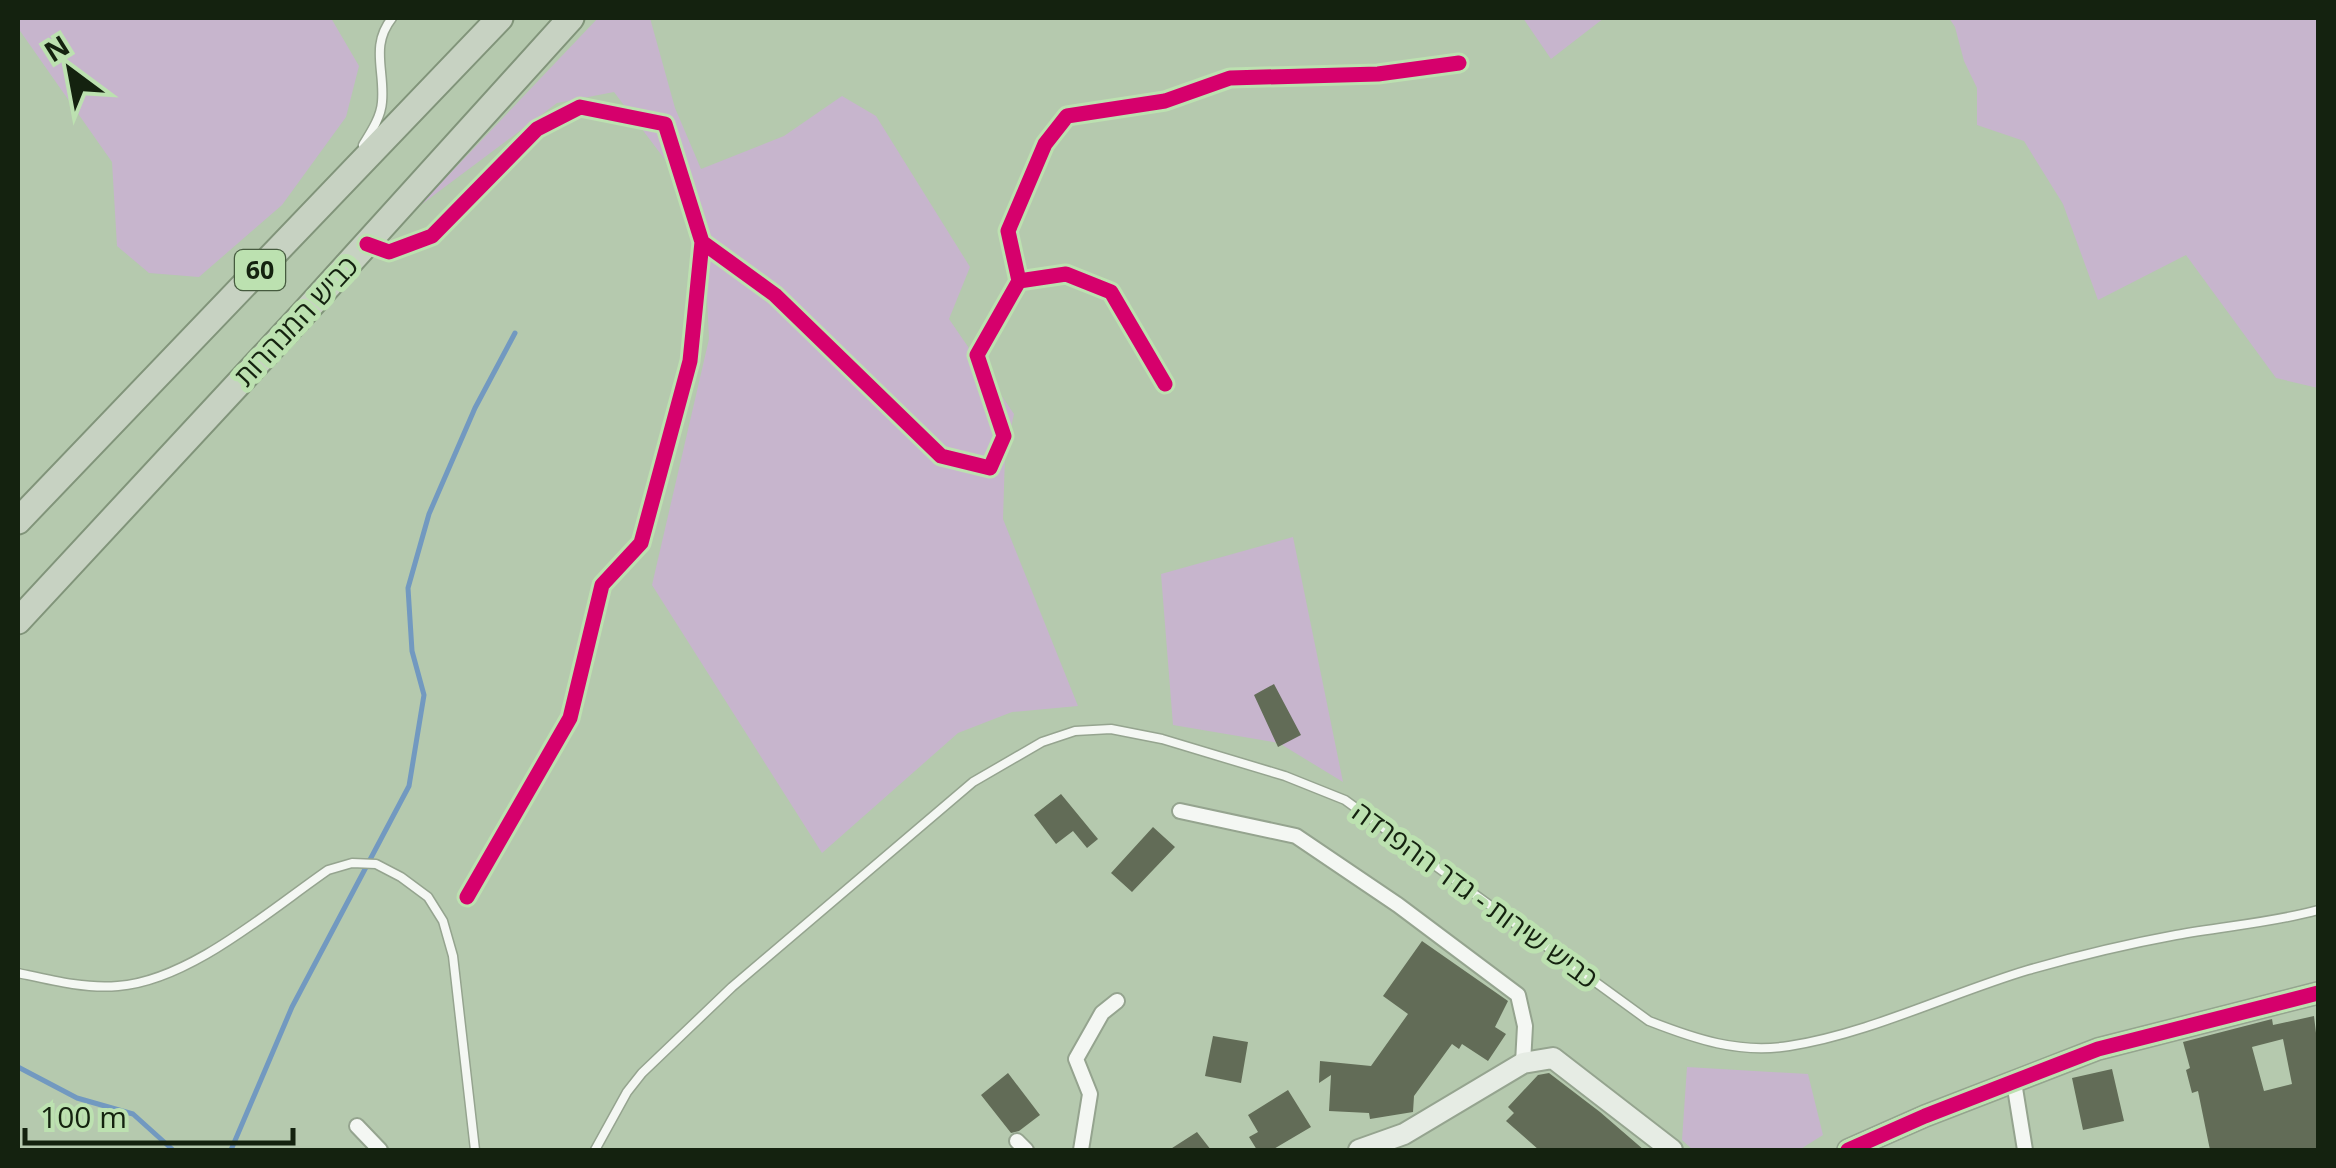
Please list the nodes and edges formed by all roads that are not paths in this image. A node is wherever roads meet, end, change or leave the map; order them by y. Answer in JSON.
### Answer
{"nodes":[{"id":1,"x":392,"y":18,"type":"edge"},
{"id":2,"x":500,"y":18,"type":"edge"},
{"id":3,"x":571,"y":18,"type":"edge"},
{"id":4,"x":1460,"y":63,"type":"dead end"},
{"id":5,"x":337,"y":190,"type":"junction"},
{"id":6,"x":702,"y":242,"type":"junction"},
{"id":7,"x":367,"y":244,"type":"junction"},
{"id":8,"x":1019,"y":281,"type":"junction"},
{"id":9,"x":1165,"y":384,"type":"dead end"},
{"id":10,"x":18,"y":521,"type":"edge"},
{"id":11,"x":18,"y":622,"type":"edge"},
{"id":12,"x":1180,"y":811,"type":"dead end"},
{"id":13,"x":467,"y":896,"type":"dead end"},
{"id":14,"x":2318,"y":910,"type":"edge"},
{"id":15,"x":18,"y":973,"type":"edge"},
{"id":16,"x":2318,"y":993,"type":"edge"},
{"id":17,"x":1117,"y":1001,"type":"dead end"},
{"id":18,"x":1524,"y":1063,"type":"junction"},
{"id":19,"x":2014,"y":1082,"type":"junction"},
{"id":20,"x":357,"y":1126,"type":"dead end"},
{"id":21,"x":380,"y":1150,"type":"edge"},
{"id":22,"x":476,"y":1150,"type":"edge"},
{"id":23,"x":595,"y":1150,"type":"edge"},
{"id":24,"x":1082,"y":1150,"type":"edge"},
{"id":25,"x":1359,"y":1150,"type":"edge"},
{"id":26,"x":1672,"y":1150,"type":"edge"},
{"id":27,"x":1848,"y":1150,"type":"edge"},
{"id":28,"x":2025,"y":1150,"type":"edge"}],
"edges":[{"from":1,"to":5,"type":"lane"},
{"from":2,"to":5,"type":"highway","number":"60"},
{"from":3,"to":7,"type":"highway","name":"כביש המנהרות","number":"60"},
{"from":4,"to":8,"type":"street"},
{"from":5,"to":10,"type":"highway","number":"60"},
{"from":6,"to":7,"type":"street"},
{"from":6,"to":8,"type":"street"},
{"from":6,"to":13,"type":"street"},
{"from":7,"to":11,"type":"highway","name":"כביש המנהרות","number":"60"},
{"from":8,"to":9,"type":"street"},
{"from":12,"to":18,"type":"street"},
{"from":14,"to":23,"type":"lane","name":"כביש שירות - גדר ההפרדה"},
{"from":15,"to":22,"type":"lane"},
{"from":16,"to":19,"type":"street"},
{"from":17,"to":24,"type":"street"},
{"from":18,"to":25,"type":"street"},
{"from":18,"to":26,"type":"street"},
{"from":19,"to":27,"type":"street"},
{"from":19,"to":28,"type":"street"},
{"from":20,"to":21,"type":"street"}]}
